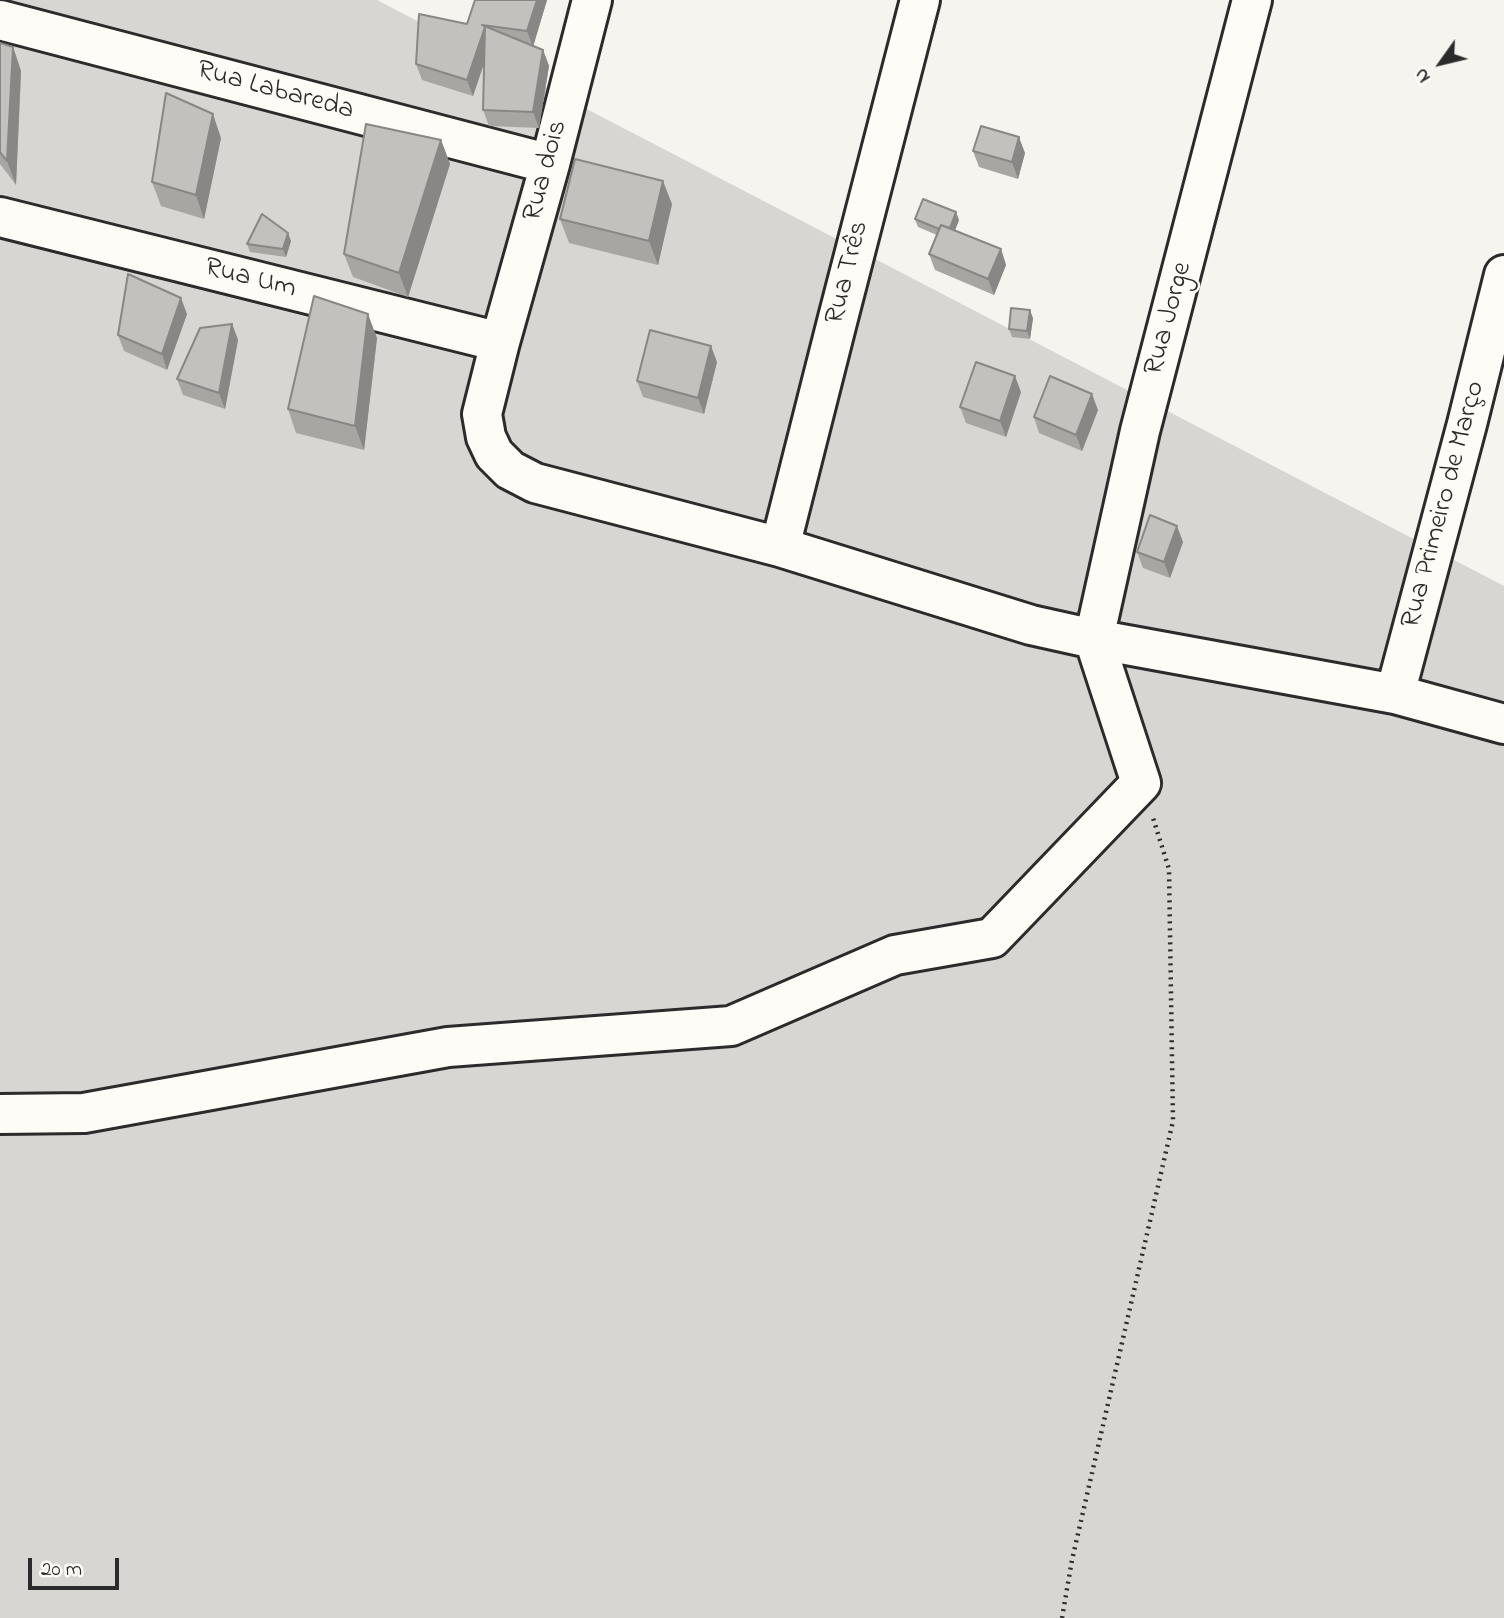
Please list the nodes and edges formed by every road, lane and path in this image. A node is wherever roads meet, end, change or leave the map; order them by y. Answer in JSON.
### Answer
{"nodes":[{"id":1,"x":592,"y":0,"type":"edge"},
{"id":2,"x":920,"y":0,"type":"edge"},
{"id":3,"x":1252,"y":0,"type":"edge"},
{"id":4,"x":0,"y":20,"type":"edge"},
{"id":5,"x":550,"y":164,"type":"junction"},
{"id":6,"x":0,"y":217,"type":"edge"},
{"id":7,"x":1504,"y":275,"type":"edge"},
{"id":8,"x":500,"y":342,"type":"junction"},
{"id":9,"x":780,"y":547,"type":"junction"},
{"id":10,"x":1094,"y":639,"type":"junction"},
{"id":11,"x":1395,"y":694,"type":"junction"},
{"id":12,"x":1504,"y":724,"type":"edge"},
{"id":13,"x":1141,"y":783,"type":"junction"},
{"id":14,"x":0,"y":1114,"type":"edge"},
{"id":15,"x":1062,"y":1618,"type":"edge"}],
"edges":[{"from":1,"to":5,"type":"street","name":"Rua dois"},
{"from":2,"to":9,"type":"street","name":"Rua Três"},
{"from":3,"to":10,"type":"street","name":"Rua Jorge"},
{"from":4,"to":5,"type":"street","name":"Rua Labareda"},
{"from":5,"to":8,"type":"street","name":"Rua dois"},
{"from":6,"to":8,"type":"street","name":"Rua Um"},
{"from":7,"to":11,"type":"street","name":"Rua Primeiro de Março"},
{"from":8,"to":9,"type":"street","name":"Rua dois"},
{"from":9,"to":10,"type":"street","name":"Rua dois"},
{"from":10,"to":11,"type":"street","name":"Rua dois"},
{"from":10,"to":13,"type":"street"},
{"from":11,"to":12,"type":"street","name":"Rua dois"},
{"from":13,"to":14,"type":"street"},
{"from":13,"to":15,"type":"path"}]}
